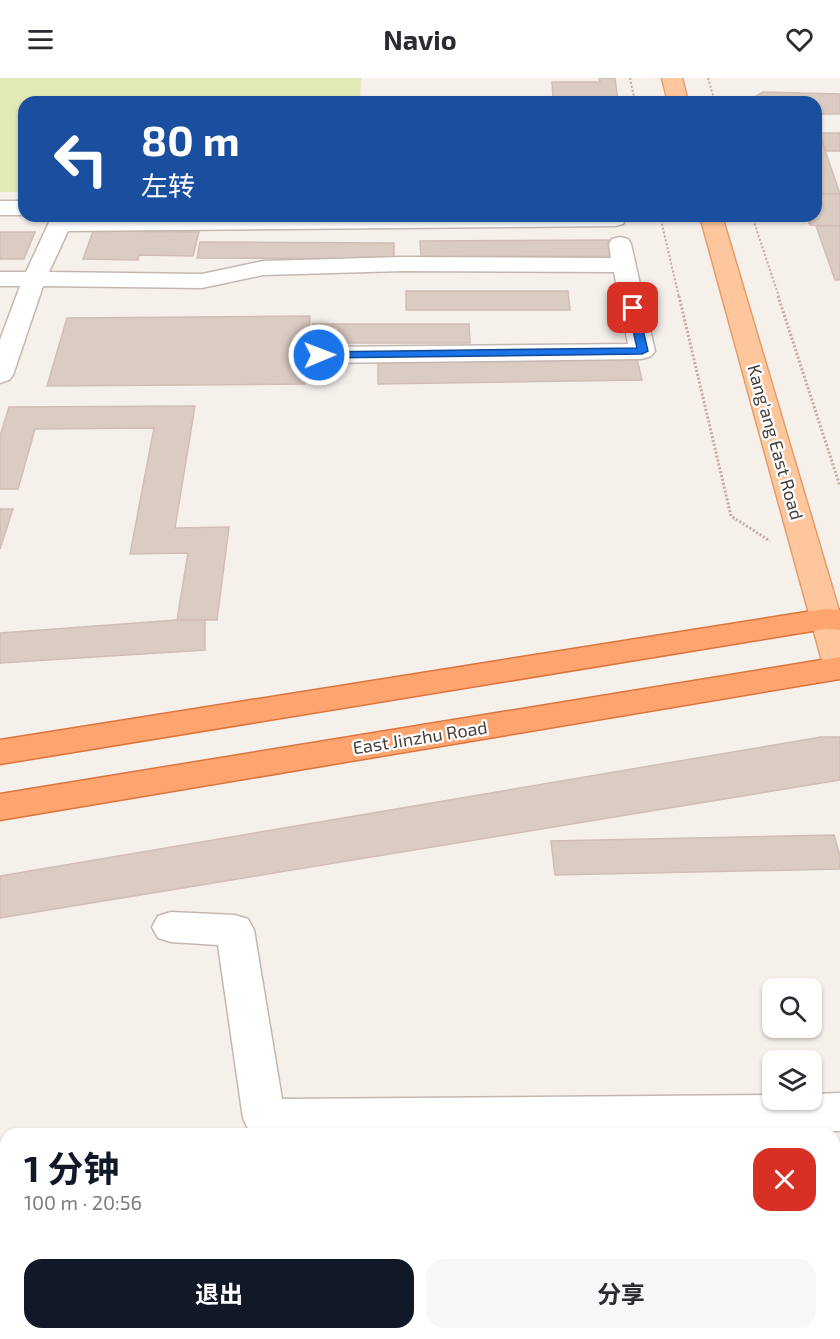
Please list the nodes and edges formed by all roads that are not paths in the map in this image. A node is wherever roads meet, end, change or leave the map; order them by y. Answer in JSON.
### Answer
{"nodes":[{"id":1,"x":672,"y":78,"type":"edge"},
{"id":2,"x":676,"y":96,"type":"edge"},
{"id":3,"x":0,"y":208,"type":"edge"},
{"id":4,"x":18,"y":208,"type":"edge"},
{"id":5,"x":61,"y":222,"type":"edge"},
{"id":6,"x":616,"y":222,"type":"edge"},
{"id":7,"x":713,"y":222,"type":"edge"},
{"id":8,"x":624,"y":265,"type":"junction"},
{"id":9,"x":0,"y":279,"type":"edge"},
{"id":10,"x":34,"y":279,"type":"junction"},
{"id":11,"x":319,"y":355,"type":"dead end"},
{"id":12,"x":0,"y":375,"type":"edge"},
{"id":13,"x":833,"y":619,"type":"edge"},
{"id":14,"x":840,"y":668,"type":"edge"},
{"id":15,"x":0,"y":752,"type":"edge"},
{"id":16,"x":0,"y":807,"type":"edge"},
{"id":17,"x":171,"y":927,"type":"dead end"},
{"id":18,"x":840,"y":1112,"type":"edge"}],
"edges":[{"from":1,"to":2,"type":"main road"},
{"from":3,"to":4,"type":"lane"},
{"from":5,"to":10,"type":"lane"},
{"from":6,"to":8,"type":"lane"},
{"from":7,"to":13,"type":"main road","name":"Kang'ang East Road"},
{"from":8,"to":10,"type":"lane"},
{"from":8,"to":11,"type":"lane"},
{"from":9,"to":10,"type":"lane"},
{"from":10,"to":12,"type":"lane"},
{"from":13,"to":14,"type":"main road","name":"Kang'ang East Road"},
{"from":13,"to":15,"type":"highway"},
{"from":14,"to":16,"type":"highway","name":"East Jinzhu Road"},
{"from":17,"to":18,"type":"lane"}]}
